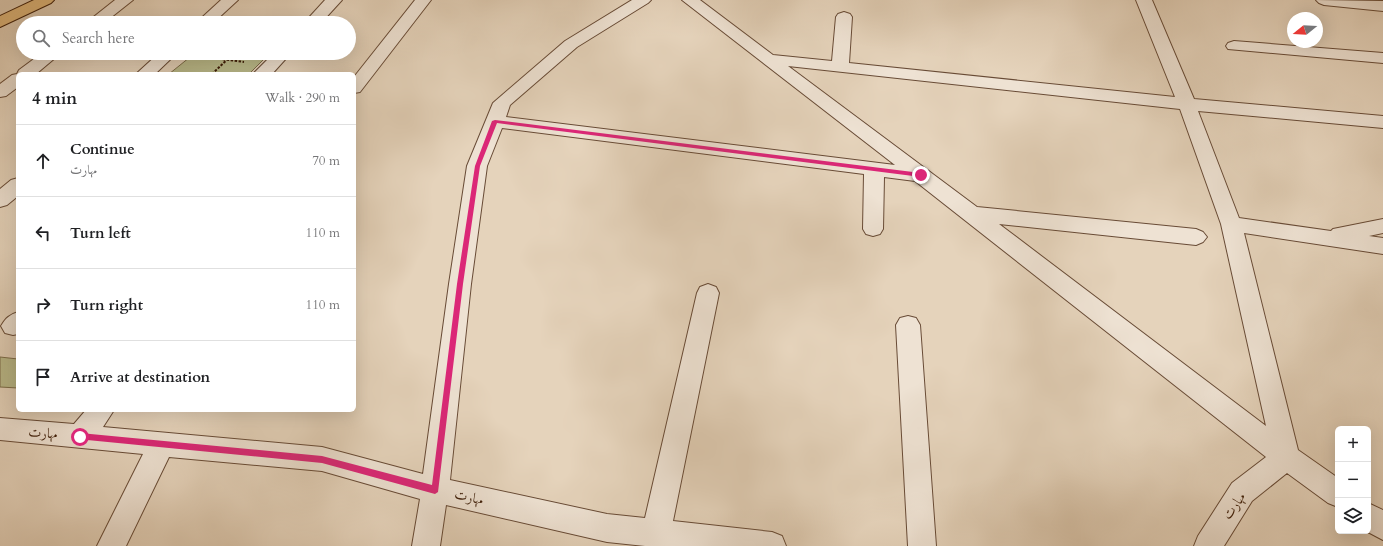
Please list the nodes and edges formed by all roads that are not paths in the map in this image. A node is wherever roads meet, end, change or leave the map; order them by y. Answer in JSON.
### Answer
{"nodes":[{"id":1,"x":46,"y":0,"type":"edge"},
{"id":2,"x":125,"y":0,"type":"edge"},
{"id":3,"x":230,"y":0,"type":"edge"},
{"id":4,"x":334,"y":0,"type":"edge"},
{"id":5,"x":423,"y":0,"type":"edge"},
{"id":6,"x":643,"y":0,"type":"edge"},
{"id":7,"x":690,"y":0,"type":"edge"},
{"id":8,"x":1144,"y":0,"type":"edge"},
{"id":9,"x":1324,"y":0,"type":"edge"},
{"id":10,"x":1383,"y":6,"type":"edge"},
{"id":11,"x":103,"y":16,"type":"edge"},
{"id":12,"x":212,"y":16,"type":"edge"},
{"id":13,"x":319,"y":16,"type":"edge"},
{"id":14,"x":844,"y":17,"type":"dead end"},
{"id":15,"x":0,"y":22,"type":"edge"},
{"id":16,"x":1234,"y":46,"type":"dead end"},
{"id":17,"x":767,"y":58,"type":"junction"},
{"id":18,"x":1383,"y":58,"type":"edge"},
{"id":19,"x":43,"y":60,"type":"edge"},
{"id":20,"x":161,"y":60,"type":"edge"},
{"id":21,"x":276,"y":60,"type":"edge"},
{"id":22,"x":840,"y":66,"type":"junction"},
{"id":23,"x":266,"y":70,"type":"edge"},
{"id":24,"x":27,"y":72,"type":"edge"},
{"id":25,"x":147,"y":72,"type":"edge"},
{"id":26,"x":16,"y":80,"type":"edge"},
{"id":27,"x":356,"y":85,"type":"edge"},
{"id":28,"x":0,"y":92,"type":"edge"},
{"id":29,"x":1187,"y":104,"type":"junction"},
{"id":30,"x":495,"y":121,"type":"junction"},
{"id":31,"x":1383,"y":122,"type":"edge"},
{"id":32,"x":874,"y":169,"type":"junction"},
{"id":33,"x":921,"y":175,"type":"junction"},
{"id":34,"x":16,"y":187,"type":"edge"},
{"id":35,"x":0,"y":200,"type":"edge"},
{"id":36,"x":972,"y":214,"type":"junction"},
{"id":37,"x":1231,"y":224,"type":"junction"},
{"id":38,"x":1383,"y":226,"type":"edge"},
{"id":39,"x":873,"y":229,"type":"dead end"},
{"id":40,"x":1196,"y":237,"type":"dead end"},
{"id":41,"x":1322,"y":237,"type":"junction"},
{"id":42,"x":1383,"y":246,"type":"edge"},
{"id":43,"x":708,"y":293,"type":"dead end"},
{"id":44,"x":908,"y":326,"type":"dead end"},
{"id":45,"x":99,"y":412,"type":"edge"},
{"id":46,"x":0,"y":429,"type":"edge"},
{"id":47,"x":80,"y":437,"type":"junction"},
{"id":48,"x":162,"y":444,"type":"junction"},
{"id":49,"x":1286,"y":457,"type":"junction"},
{"id":50,"x":435,"y":490,"type":"junction"},
{"id":51,"x":1335,"y":492,"type":"edge"},
{"id":52,"x":1371,"y":518,"type":"edge"},
{"id":53,"x":1383,"y":526,"type":"edge"},
{"id":54,"x":656,"y":533,"type":"junction"},
{"id":55,"x":111,"y":546,"type":"edge"},
{"id":56,"x":426,"y":546,"type":"edge"},
{"id":57,"x":772,"y":546,"type":"edge"},
{"id":58,"x":922,"y":546,"type":"edge"},
{"id":59,"x":1208,"y":546,"type":"edge"}],
"edges":[{"from":1,"to":15,"type":"main road"},
{"from":2,"to":11,"type":"street"},
{"from":3,"to":12,"type":"street"},
{"from":4,"to":13,"type":"street"},
{"from":5,"to":27,"type":"street"},
{"from":6,"to":30,"type":"street"},
{"from":7,"to":17,"type":"street"},
{"from":8,"to":29,"type":"street"},
{"from":9,"to":10,"type":"street"},
{"from":14,"to":22,"type":"street"},
{"from":16,"to":18,"type":"street"},
{"from":17,"to":22,"type":"street"},
{"from":17,"to":33,"type":"street"},
{"from":19,"to":24,"type":"street"},
{"from":20,"to":25,"type":"street"},
{"from":21,"to":23,"type":"street"},
{"from":22,"to":29,"type":"street"},
{"from":26,"to":28,"type":"street"},
{"from":29,"to":31,"type":"street"},
{"from":29,"to":37,"type":"street"},
{"from":30,"to":32,"type":"street"},
{"from":30,"to":50,"type":"street"},
{"from":32,"to":33,"type":"street"},
{"from":32,"to":39,"type":"street"},
{"from":33,"to":36,"type":"street"},
{"from":34,"to":35,"type":"street"},
{"from":36,"to":40,"type":"street"},
{"from":36,"to":49,"type":"street"},
{"from":37,"to":41,"type":"street"},
{"from":37,"to":49,"type":"street"},
{"from":38,"to":41,"type":"street"},
{"from":41,"to":42,"type":"street"},
{"from":43,"to":54,"type":"street"},
{"from":44,"to":58,"type":"street"},
{"from":45,"to":47,"type":"street"},
{"from":46,"to":47,"type":"street","name":"مهارت"},
{"from":47,"to":48,"type":"street","name":"مهارت"},
{"from":48,"to":50,"type":"street","name":"مهارت"},
{"from":48,"to":55,"type":"street"},
{"from":49,"to":51,"type":"street"},
{"from":49,"to":59,"type":"street","name":"مهارت"},
{"from":50,"to":54,"type":"street","name":"مهارت"},
{"from":50,"to":56,"type":"street"},
{"from":52,"to":53,"type":"street"},
{"from":54,"to":57,"type":"street","name":"مهارت"}]}
